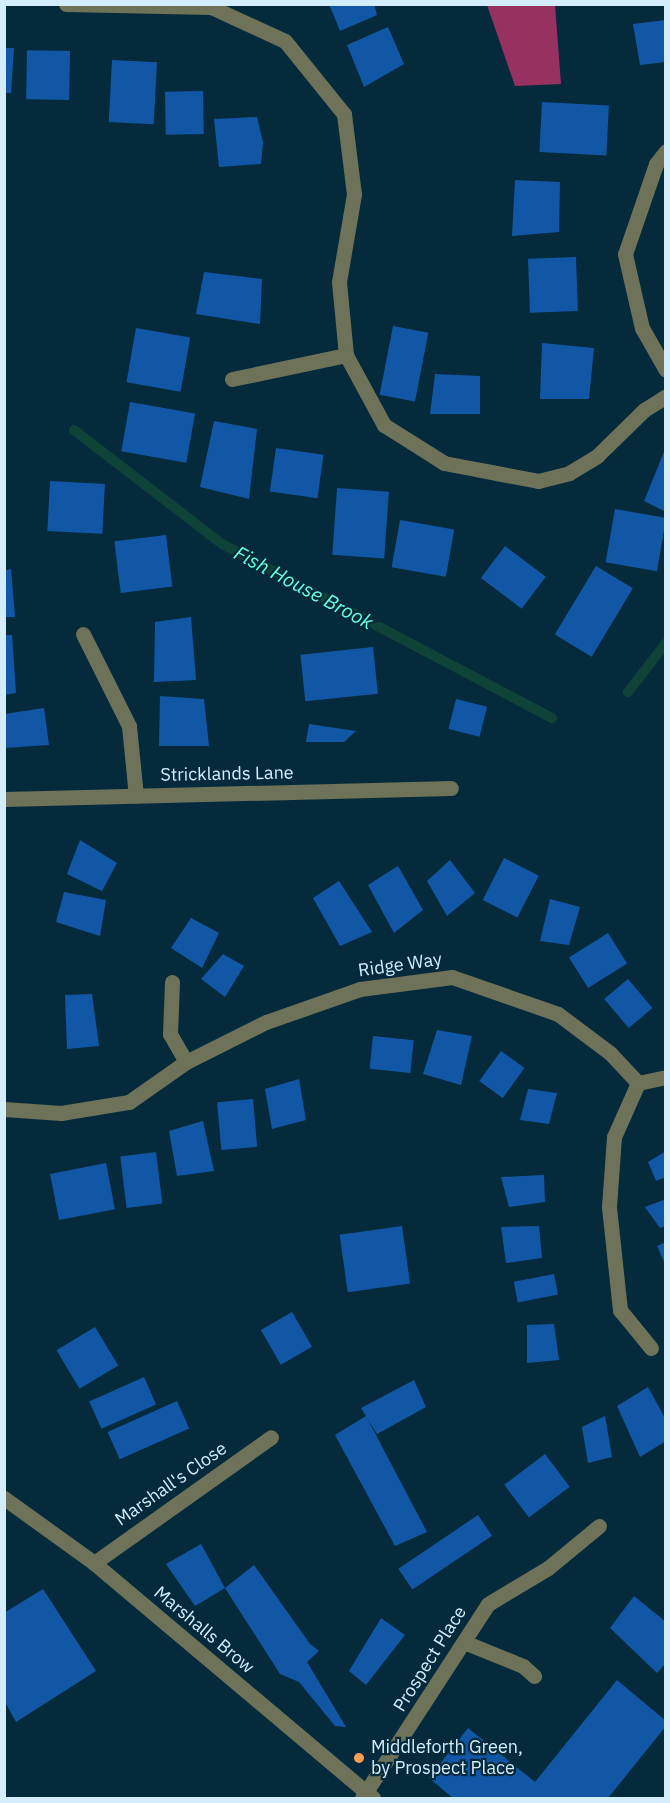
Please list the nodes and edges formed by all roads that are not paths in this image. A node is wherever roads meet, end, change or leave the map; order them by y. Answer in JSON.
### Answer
{"nodes":[{"id":1,"x":66,"y":4,"type":"edge"},
{"id":2,"x":211,"y":6,"type":"edge"},
{"id":3,"x":666,"y":151,"type":"edge"},
{"id":4,"x":346,"y":356,"type":"junction"},
{"id":5,"x":666,"y":370,"type":"edge"},
{"id":6,"x":232,"y":379,"type":"dead end"},
{"id":7,"x":666,"y":396,"type":"edge"},
{"id":8,"x":83,"y":634,"type":"dead end"},
{"id":9,"x":451,"y":788,"type":"dead end"},
{"id":10,"x":136,"y":796,"type":"junction"},
{"id":11,"x":4,"y":799,"type":"edge"},
{"id":12,"x":172,"y":982,"type":"dead end"},
{"id":13,"x":186,"y":1062,"type":"junction"},
{"id":14,"x":666,"y":1077,"type":"edge"},
{"id":15,"x":638,"y":1083,"type":"junction"},
{"id":16,"x":4,"y":1109,"type":"edge"},
{"id":17,"x":651,"y":1348,"type":"dead end"},
{"id":18,"x":271,"y":1437,"type":"dead end"},
{"id":19,"x":4,"y":1498,"type":"edge"},
{"id":20,"x":599,"y":1526,"type":"dead end"},
{"id":21,"x":94,"y":1563,"type":"junction"},
{"id":22,"x":464,"y":1642,"type":"junction"},
{"id":23,"x":534,"y":1676,"type":"dead end"},
{"id":24,"x":367,"y":1797,"type":"edge"}],
"edges":[{"from":1,"to":2,"type":"street"},
{"from":2,"to":4,"type":"street"},
{"from":3,"to":5,"type":"street"},
{"from":4,"to":6,"type":"street"},
{"from":4,"to":7,"type":"street"},
{"from":8,"to":10,"type":"street"},
{"from":9,"to":10,"type":"street","name":"Stricklands Lane"},
{"from":10,"to":11,"type":"street","name":"Stricklands Lane"},
{"from":12,"to":13,"type":"street"},
{"from":13,"to":15,"type":"street","name":"Ridge Way"},
{"from":13,"to":16,"type":"street","name":"Ridge Way"},
{"from":14,"to":15,"type":"street"},
{"from":15,"to":17,"type":"street"},
{"from":18,"to":21,"type":"street","name":"Marshall's Close"},
{"from":19,"to":21,"type":"street","name":"Marshalls Brow"},
{"from":20,"to":22,"type":"street","name":"Prospect Place"},
{"from":21,"to":24,"type":"street","name":"Marshalls Brow"},
{"from":22,"to":23,"type":"street"},
{"from":22,"to":24,"type":"street","name":"Prospect Place"}]}
